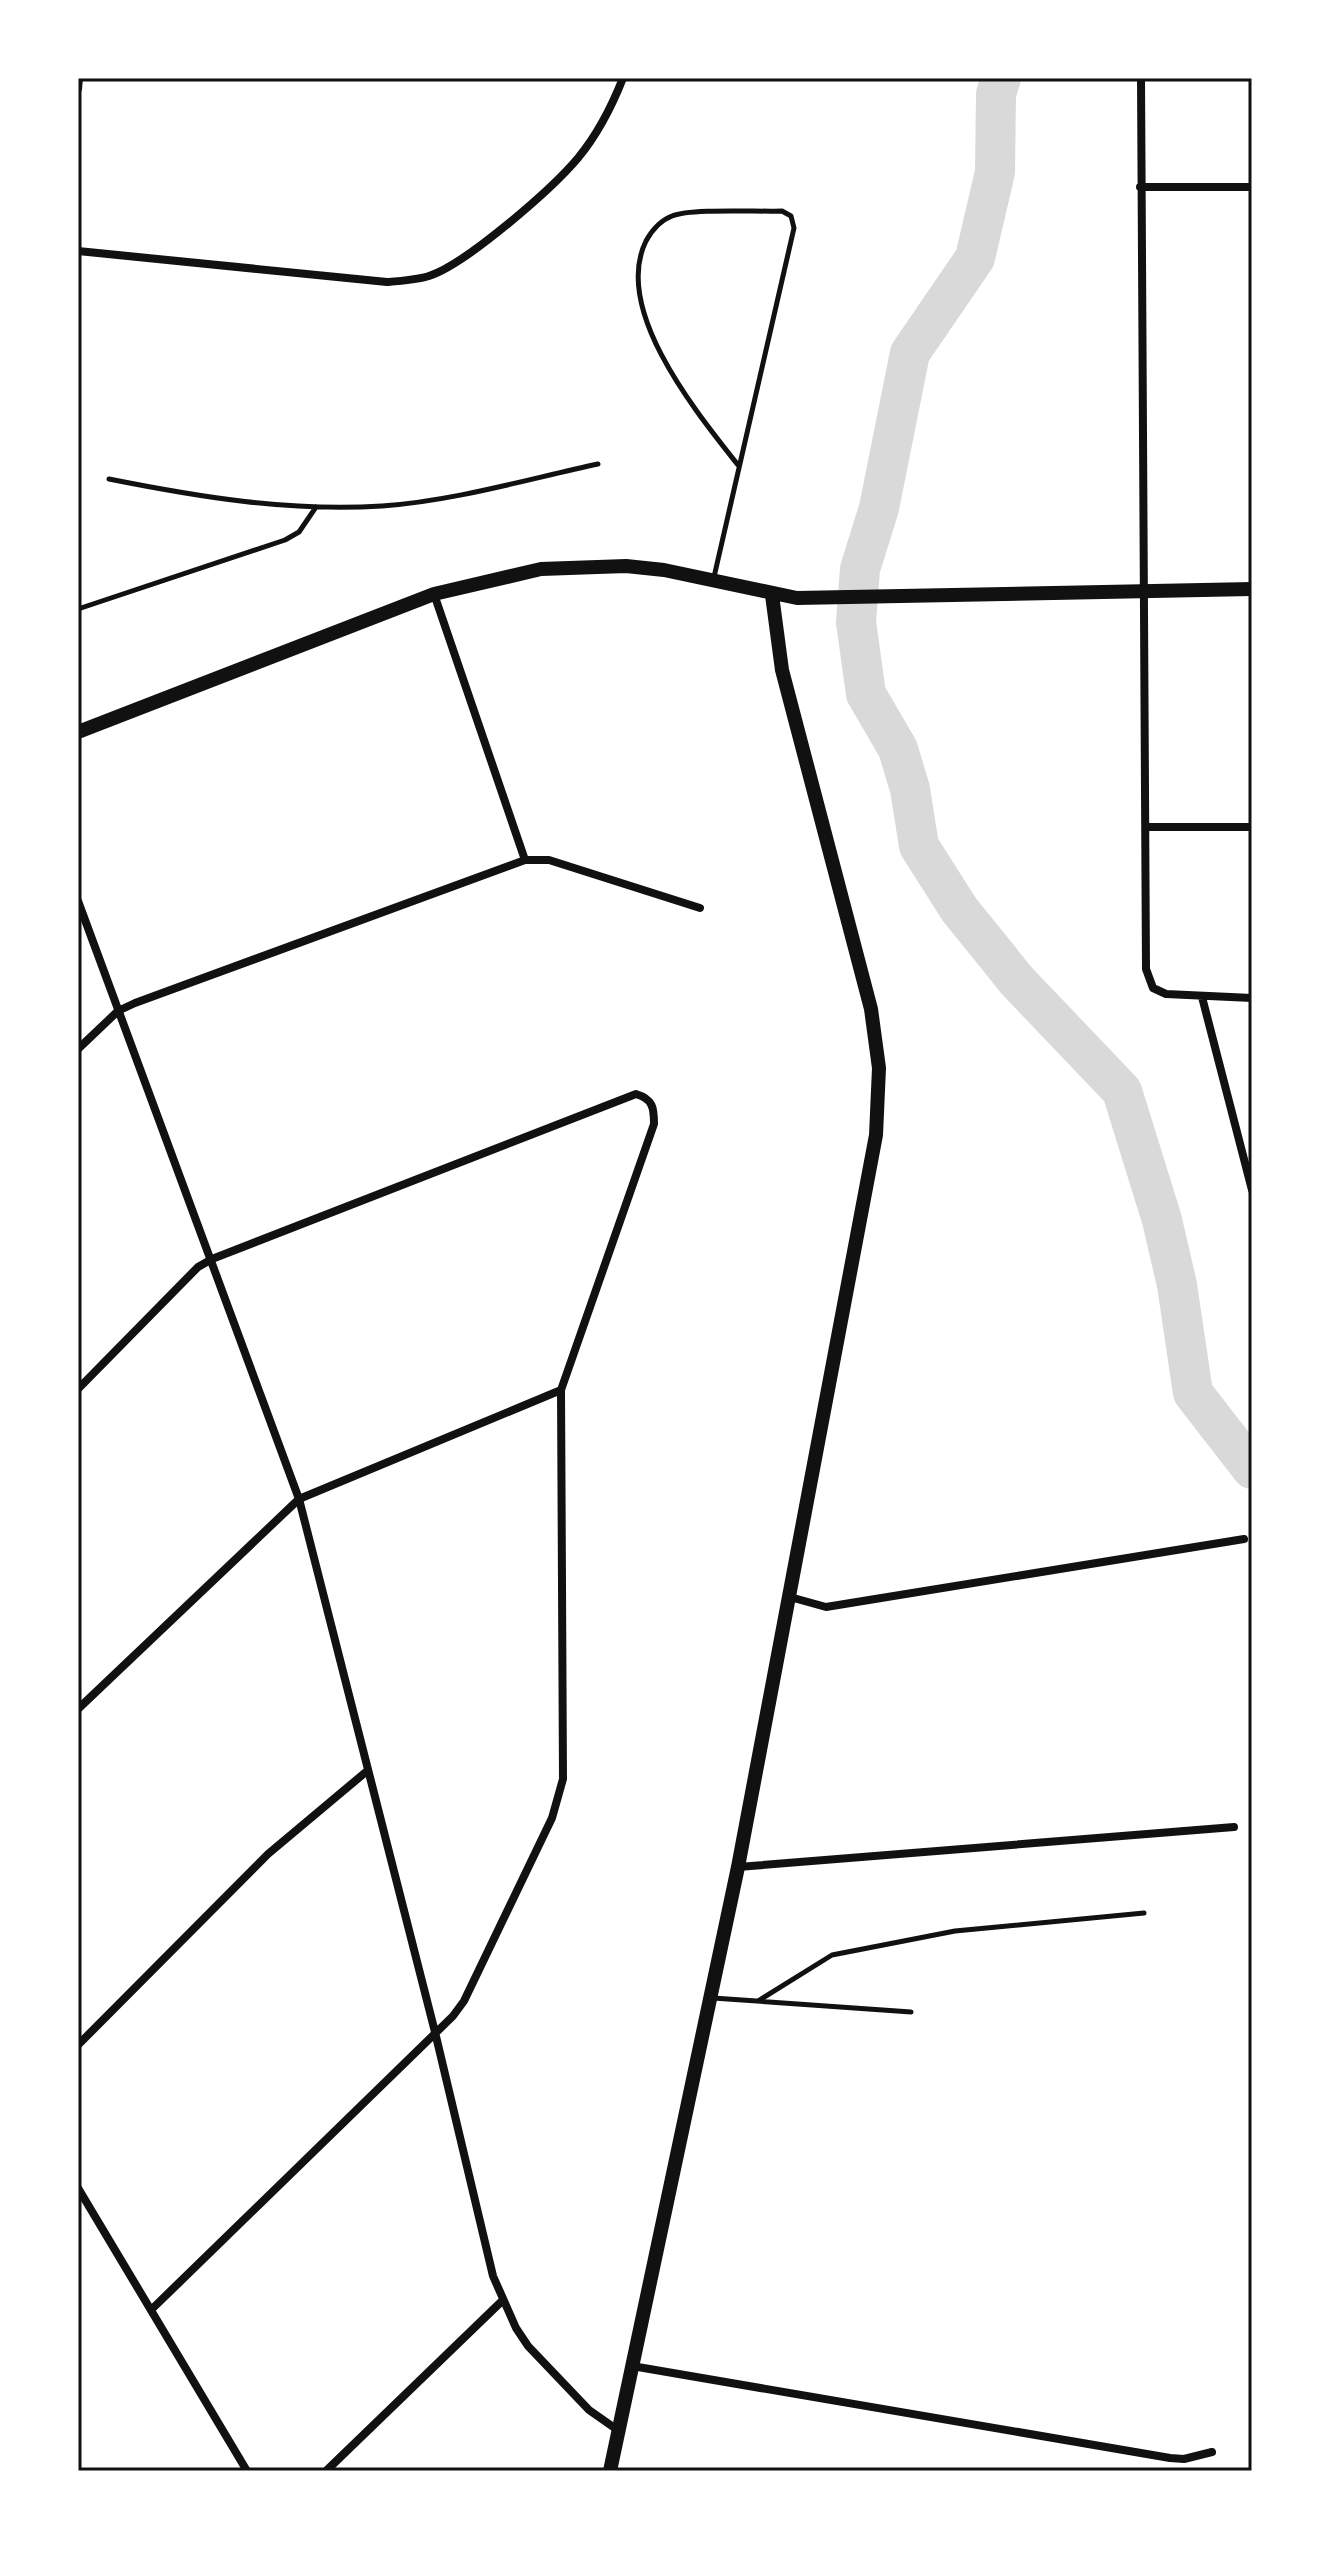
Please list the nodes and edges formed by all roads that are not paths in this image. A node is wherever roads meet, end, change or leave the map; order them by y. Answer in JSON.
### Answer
{"nodes":[{"id":1,"x":79,"y":78,"type":"edge"},
{"id":2,"x":623,"y":78,"type":"edge"},
{"id":3,"x":1141,"y":78,"type":"edge"},
{"id":4,"x":78,"y":89,"type":"edge"},
{"id":5,"x":1140,"y":187,"type":"junction"},
{"id":6,"x":1252,"y":187,"type":"edge"},
{"id":7,"x":78,"y":251,"type":"edge"},
{"id":8,"x":598,"y":464,"type":"dead end"},
{"id":9,"x":738,"y":465,"type":"junction"},
{"id":10,"x":109,"y":479,"type":"dead end"},
{"id":11,"x":316,"y":507,"type":"junction"},
{"id":12,"x":714,"y":578,"type":"junction"},
{"id":13,"x":1252,"y":589,"type":"edge"},
{"id":14,"x":1145,"y":590,"type":"junction"},
{"id":15,"x":434,"y":594,"type":"junction"},
{"id":16,"x":772,"y":595,"type":"junction"},
{"id":17,"x":78,"y":609,"type":"edge"},
{"id":18,"x":78,"y":732,"type":"edge"},
{"id":19,"x":1146,"y":827,"type":"junction"},
{"id":20,"x":1252,"y":827,"type":"edge"},
{"id":21,"x":525,"y":860,"type":"junction"},
{"id":22,"x":78,"y":901,"type":"edge"},
{"id":23,"x":700,"y":908,"type":"dead end"},
{"id":24,"x":1202,"y":997,"type":"junction"},
{"id":25,"x":1252,"y":998,"type":"edge"},
{"id":26,"x":118,"y":1011,"type":"junction"},
{"id":27,"x":78,"y":1049,"type":"edge"},
{"id":28,"x":1252,"y":1190,"type":"edge"},
{"id":29,"x":212,"y":1259,"type":"junction"},
{"id":30,"x":78,"y":1389,"type":"edge"},
{"id":31,"x":561,"y":1390,"type":"junction"},
{"id":32,"x":299,"y":1499,"type":"junction"},
{"id":33,"x":1244,"y":1539,"type":"dead end"},
{"id":34,"x":790,"y":1597,"type":"junction"},
{"id":35,"x":78,"y":1709,"type":"edge"},
{"id":36,"x":367,"y":1771,"type":"junction"},
{"id":37,"x":1234,"y":1827,"type":"dead end"},
{"id":38,"x":738,"y":1867,"type":"junction"},
{"id":39,"x":1144,"y":1913,"type":"dead end"},
{"id":40,"x":708,"y":1998,"type":"junction"},
{"id":41,"x":758,"y":2001,"type":"junction"},
{"id":42,"x":911,"y":2012,"type":"dead end"},
{"id":43,"x":435,"y":2032,"type":"junction"},
{"id":44,"x":78,"y":2045,"type":"edge"},
{"id":45,"x":78,"y":2188,"type":"edge"},
{"id":46,"x":503,"y":2300,"type":"junction"},
{"id":47,"x":152,"y":2309,"type":"junction"},
{"id":48,"x":632,"y":2366,"type":"junction"},
{"id":49,"x":619,"y":2431,"type":"junction"},
{"id":50,"x":1212,"y":2452,"type":"dead end"},
{"id":51,"x":247,"y":2471,"type":"edge"},
{"id":52,"x":326,"y":2471,"type":"edge"},
{"id":53,"x":610,"y":2471,"type":"edge"}],
"edges":[{"from":1,"to":4,"type":"street"},
{"from":2,"to":7,"type":"street"},
{"from":3,"to":5,"type":"street"},
{"from":5,"to":6,"type":"street"},
{"from":5,"to":14,"type":"street"},
{"from":8,"to":11,"type":"lane"},
{"from":9,"to":9,"type":"lane"},
{"from":9,"to":12,"type":"lane"},
{"from":10,"to":11,"type":"lane"},
{"from":11,"to":17,"type":"lane"},
{"from":12,"to":15,"type":"main road"},
{"from":12,"to":16,"type":"main road"},
{"from":13,"to":14,"type":"main road"},
{"from":14,"to":16,"type":"main road"},
{"from":14,"to":19,"type":"street"},
{"from":15,"to":18,"type":"main road"},
{"from":15,"to":21,"type":"street"},
{"from":16,"to":34,"type":"main road"},
{"from":19,"to":20,"type":"street"},
{"from":19,"to":24,"type":"street"},
{"from":21,"to":23,"type":"street"},
{"from":21,"to":26,"type":"street"},
{"from":22,"to":26,"type":"street"},
{"from":24,"to":25,"type":"street"},
{"from":24,"to":28,"type":"street"},
{"from":26,"to":27,"type":"street"},
{"from":26,"to":29,"type":"street"},
{"from":29,"to":30,"type":"street"},
{"from":29,"to":31,"type":"street"},
{"from":29,"to":32,"type":"street"},
{"from":31,"to":32,"type":"street"},
{"from":31,"to":43,"type":"street"},
{"from":32,"to":35,"type":"street"},
{"from":32,"to":36,"type":"street"},
{"from":33,"to":34,"type":"street"},
{"from":34,"to":38,"type":"main road"},
{"from":36,"to":43,"type":"street"},
{"from":36,"to":44,"type":"street"},
{"from":37,"to":38,"type":"street"},
{"from":38,"to":40,"type":"main road"},
{"from":39,"to":41,"type":"lane"},
{"from":40,"to":41,"type":"lane"},
{"from":40,"to":48,"type":"main road"},
{"from":41,"to":42,"type":"lane"},
{"from":43,"to":46,"type":"street"},
{"from":43,"to":47,"type":"street"},
{"from":45,"to":47,"type":"street"},
{"from":46,"to":49,"type":"street"},
{"from":46,"to":52,"type":"street"},
{"from":47,"to":51,"type":"street"},
{"from":48,"to":49,"type":"main road"},
{"from":48,"to":50,"type":"street"},
{"from":49,"to":53,"type":"main road"}]}
